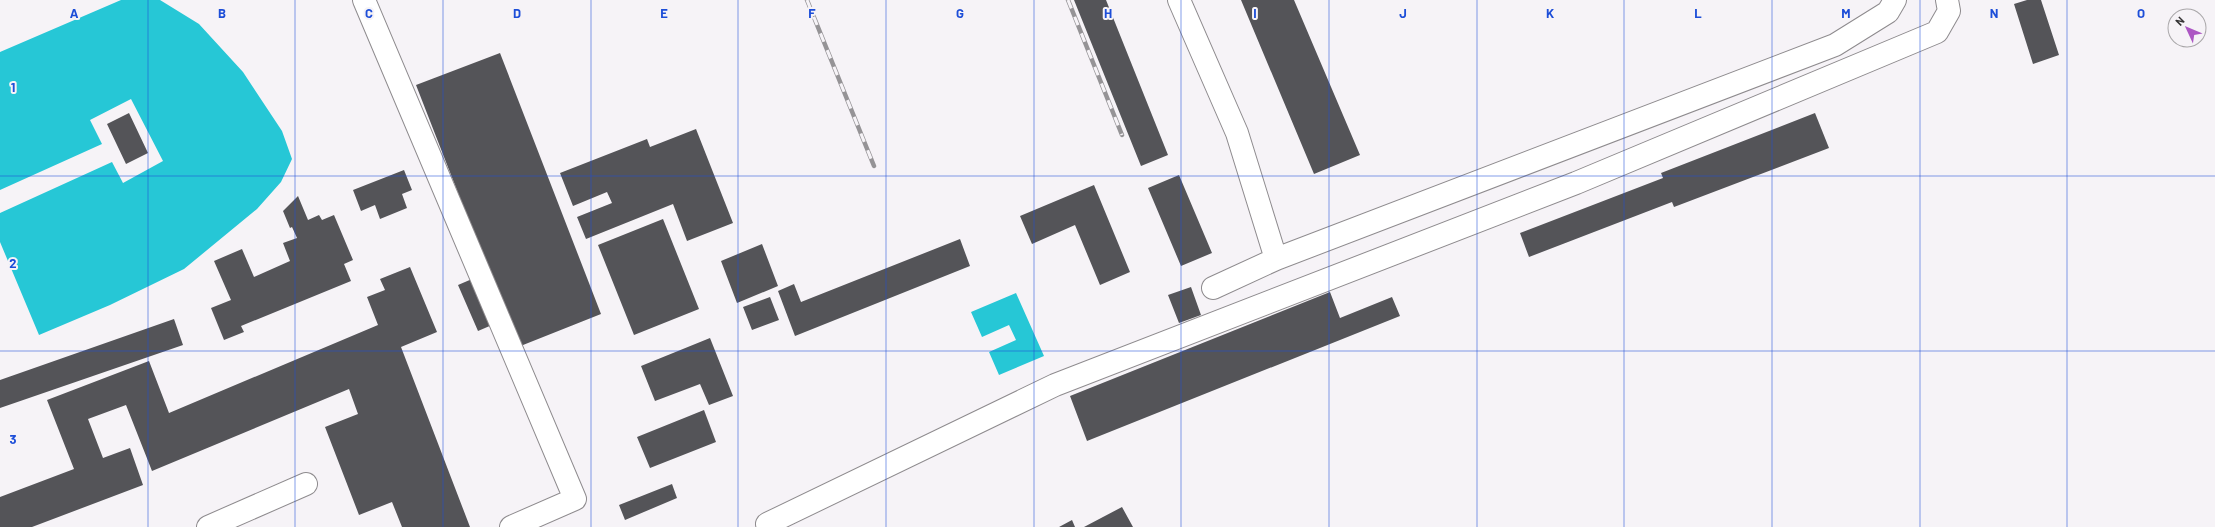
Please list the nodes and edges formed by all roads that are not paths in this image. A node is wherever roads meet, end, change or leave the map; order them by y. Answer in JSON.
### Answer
{"nodes":[{"id":1,"x":364,"y":0,"type":"edge"},
{"id":2,"x":1178,"y":0,"type":"edge"},
{"id":3,"x":1895,"y":0,"type":"edge"},
{"id":4,"x":1947,"y":0,"type":"edge"},
{"id":5,"x":1276,"y":258,"type":"junction"},
{"id":6,"x":1213,"y":288,"type":"dead end"},
{"id":7,"x":306,"y":484,"type":"dead end"},
{"id":8,"x":208,"y":527,"type":"edge"},
{"id":9,"x":511,"y":527,"type":"edge"},
{"id":10,"x":768,"y":527,"type":"edge"}],
"edges":[{"from":1,"to":9,"type":"street"},
{"from":2,"to":5,"type":"street"},
{"from":3,"to":5,"type":"street"},
{"from":4,"to":10,"type":"street"},
{"from":5,"to":6,"type":"street"},
{"from":7,"to":8,"type":"street"}]}
